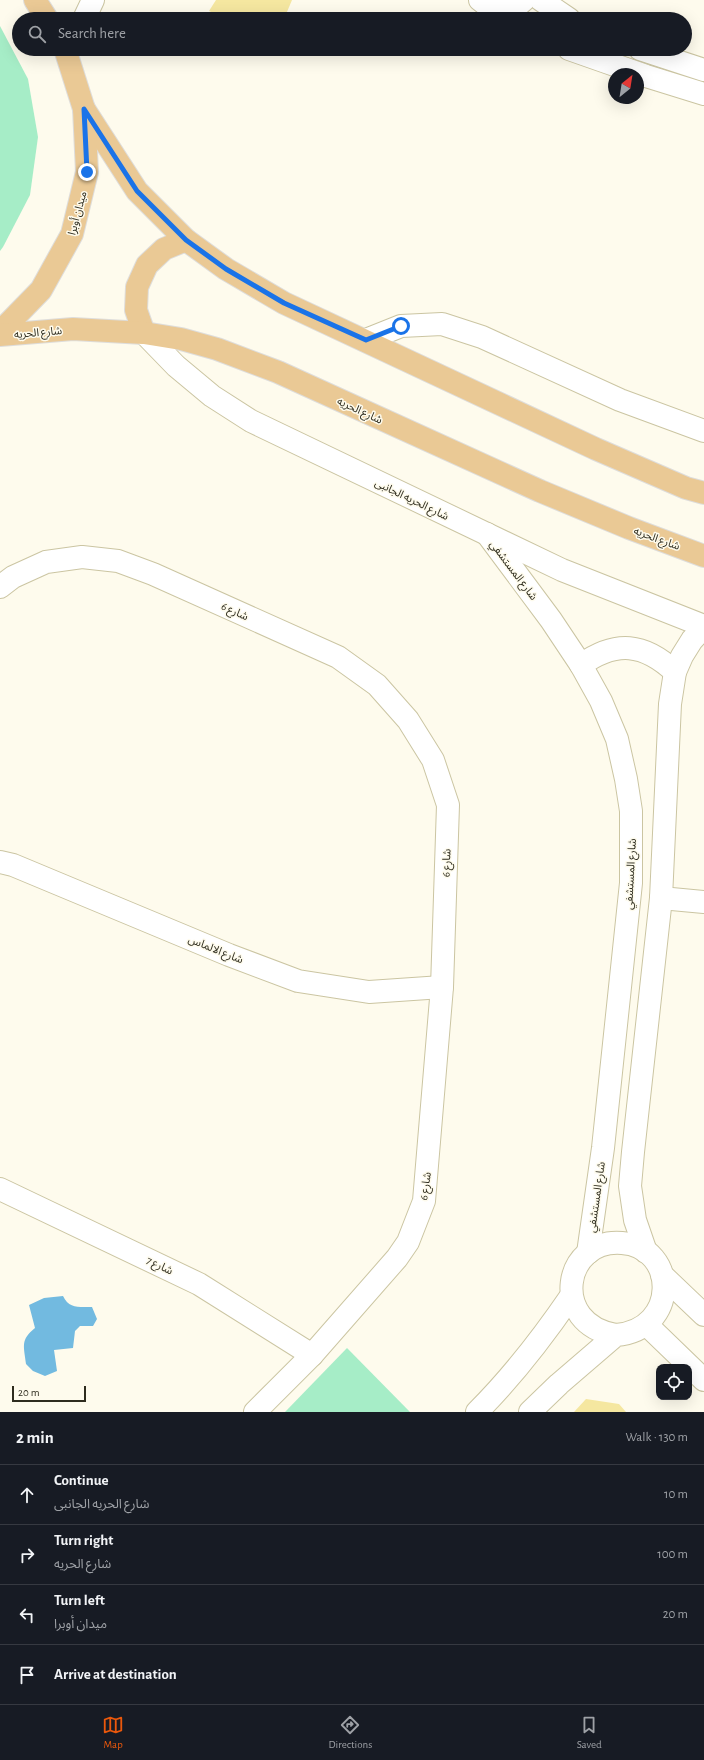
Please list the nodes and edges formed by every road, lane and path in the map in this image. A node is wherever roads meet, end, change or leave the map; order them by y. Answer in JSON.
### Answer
{"nodes":[{"id":1,"x":34,"y":0,"type":"edge"},
{"id":2,"x":93,"y":0,"type":"edge"},
{"id":3,"x":480,"y":0,"type":"edge"},
{"id":4,"x":524,"y":0,"type":"edge"},
{"id":5,"x":541,"y":0,"type":"edge"},
{"id":6,"x":42,"y":12,"type":"edge"},
{"id":7,"x":87,"y":12,"type":"edge"},
{"id":8,"x":500,"y":12,"type":"edge"},
{"id":9,"x":507,"y":12,"type":"edge"},
{"id":10,"x":559,"y":12,"type":"edge"},
{"id":11,"x":70,"y":56,"type":"edge"},
{"id":12,"x":588,"y":56,"type":"edge"},
{"id":13,"x":661,"y":56,"type":"edge"},
{"id":14,"x":704,"y":70,"type":"edge"},
{"id":15,"x":704,"y":94,"type":"edge"},
{"id":16,"x":84,"y":109,"type":"junction"},
{"id":17,"x":186,"y":240,"type":"junction"},
{"id":18,"x":0,"y":332,"type":"edge"},
{"id":19,"x":144,"y":333,"type":"junction"},
{"id":20,"x":0,"y":335,"type":"edge"},
{"id":21,"x":366,"y":340,"type":"junction"},
{"id":22,"x":704,"y":431,"type":"edge"},
{"id":23,"x":704,"y":493,"type":"edge"},
{"id":24,"x":487,"y":534,"type":"junction"},
{"id":25,"x":704,"y":556,"type":"edge"},
{"id":26,"x":0,"y":587,"type":"edge"},
{"id":27,"x":704,"y":627,"type":"edge"},
{"id":28,"x":581,"y":665,"type":"junction"},
{"id":29,"x":675,"y":672,"type":"junction"},
{"id":30,"x":0,"y":862,"type":"edge"},
{"id":31,"x":661,"y":898,"type":"junction"},
{"id":32,"x":704,"y":902,"type":"edge"},
{"id":33,"x":442,"y":986,"type":"junction"},
{"id":34,"x":0,"y":1189,"type":"edge"},
{"id":35,"x":646,"y":1252,"type":"junction"},
{"id":36,"x":588,"y":1253,"type":"junction"},
{"id":37,"x":662,"y":1275,"type":"junction"},
{"id":38,"x":571,"y":1296,"type":"junction"},
{"id":39,"x":704,"y":1316,"type":"edge"},
{"id":40,"x":647,"y":1325,"type":"junction"},
{"id":41,"x":616,"y":1336,"type":"junction"},
{"id":42,"x":312,"y":1355,"type":"junction"},
{"id":43,"x":704,"y":1380,"type":"edge"},
{"id":44,"x":255,"y":1412,"type":"edge"},
{"id":45,"x":477,"y":1412,"type":"edge"},
{"id":46,"x":530,"y":1412,"type":"edge"}],
"edges":[{"from":1,"to":6,"type":"main road"},
{"from":2,"to":7,"type":"street"},
{"from":3,"to":8,"type":"street"},
{"from":4,"to":9,"type":"street"},
{"from":5,"to":10,"type":"street"},
{"from":11,"to":16,"type":"main road","name":"ميدان أوبرا"},
{"from":12,"to":15,"type":"street"},
{"from":13,"to":14,"type":"street"},
{"from":16,"to":17,"type":"main road"},
{"from":16,"to":18,"type":"main road","name":"ميدان أوبرا"},
{"from":17,"to":19,"type":"main road"},
{"from":17,"to":21,"type":"main road"},
{"from":19,"to":20,"type":"main road","name":"شارع الحريه"},
{"from":19,"to":24,"type":"street","name":"شارع الحريه الجانبى"},
{"from":19,"to":25,"type":"main road","name":"شارع الحريه"},
{"from":21,"to":22,"type":"street"},
{"from":21,"to":23,"type":"main road"},
{"from":24,"to":27,"type":"street","name":"شارع الحريه الجانبى"},
{"from":24,"to":28,"type":"street","name":"شارع المستشفي"},
{"from":26,"to":33,"type":"street","name":"شارع 6"},
{"from":27,"to":29,"type":"street"},
{"from":28,"to":29,"type":"street"},
{"from":28,"to":36,"type":"street","name":"شارع المستشفي"},
{"from":29,"to":31,"type":"street"},
{"from":30,"to":33,"type":"street","name":"شارع الالماس"},
{"from":31,"to":32,"type":"street"},
{"from":31,"to":35,"type":"street"},
{"from":33,"to":42,"type":"street","name":"شارع 6"},
{"from":34,"to":42,"type":"street","name":"شارع 7"},
{"from":35,"to":36,"type":"street"},
{"from":35,"to":37,"type":"street"},
{"from":36,"to":38,"type":"street"},
{"from":37,"to":39,"type":"street"},
{"from":37,"to":40,"type":"street"},
{"from":38,"to":41,"type":"street"},
{"from":38,"to":45,"type":"street"},
{"from":40,"to":41,"type":"street"},
{"from":40,"to":43,"type":"street"},
{"from":41,"to":46,"type":"street"},
{"from":42,"to":44,"type":"street","name":"شارع 6"}]}
